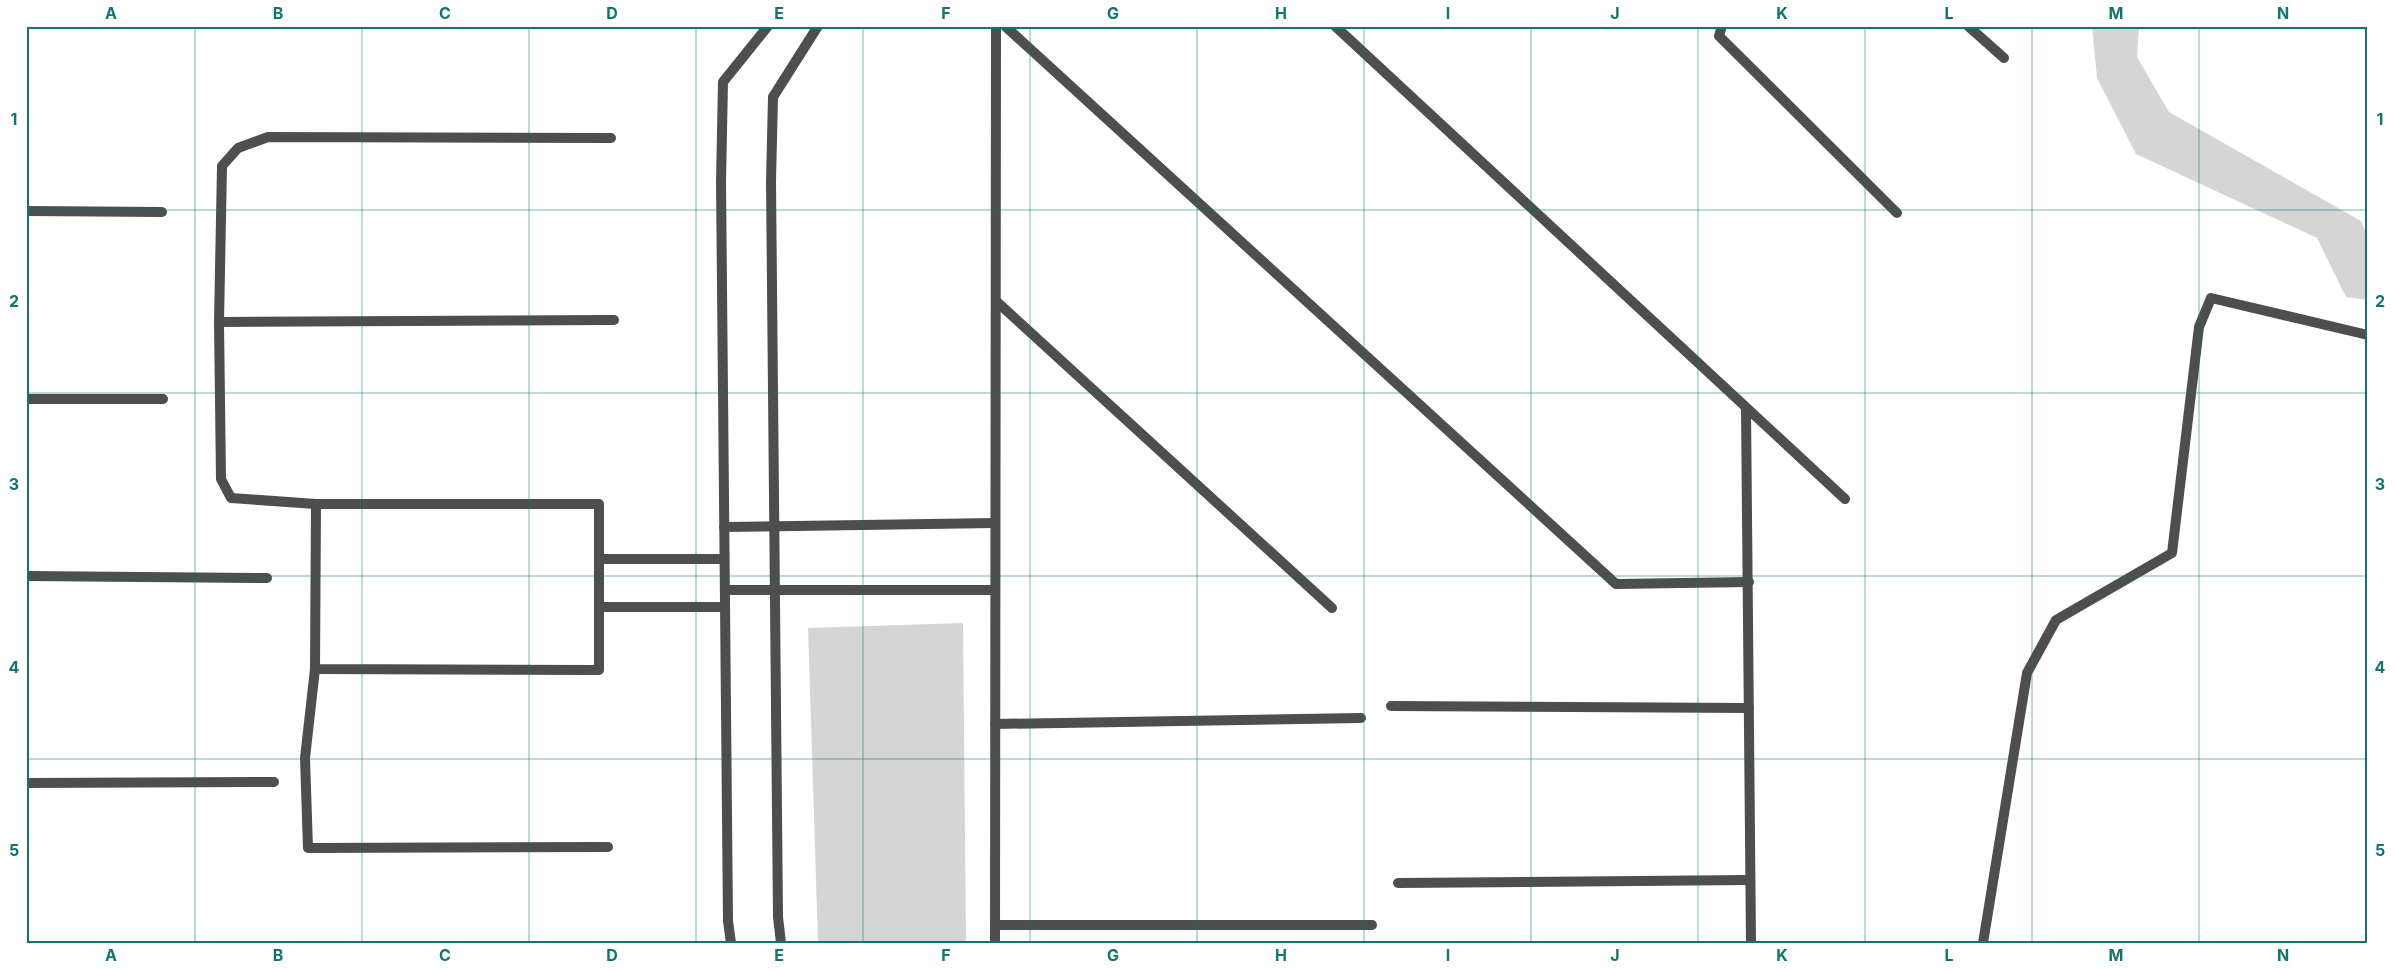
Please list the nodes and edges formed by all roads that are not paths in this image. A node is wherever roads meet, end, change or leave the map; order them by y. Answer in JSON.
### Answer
{"nodes":[{"id":1,"x":768,"y":26,"type":"edge"},
{"id":2,"x":818,"y":26,"type":"edge"},
{"id":3,"x":996,"y":26,"type":"edge"},
{"id":4,"x":1005,"y":26,"type":"edge"},
{"id":5,"x":1335,"y":26,"type":"edge"},
{"id":6,"x":1722,"y":26,"type":"edge"},
{"id":7,"x":1968,"y":26,"type":"edge"},
{"id":8,"x":2004,"y":58,"type":"dead end"},
{"id":9,"x":611,"y":138,"type":"dead end"},
{"id":10,"x":26,"y":211,"type":"edge"},
{"id":11,"x":162,"y":212,"type":"dead end"},
{"id":12,"x":1897,"y":213,"type":"dead end"},
{"id":13,"x":996,"y":301,"type":"junction"},
{"id":14,"x":614,"y":320,"type":"dead end"},
{"id":15,"x":219,"y":322,"type":"junction"},
{"id":16,"x":2368,"y":335,"type":"edge"},
{"id":17,"x":26,"y":399,"type":"edge"},
{"id":18,"x":163,"y":399,"type":"dead end"},
{"id":19,"x":1746,"y":408,"type":"junction"},
{"id":20,"x":1844,"y":499,"type":"dead end"},
{"id":21,"x":316,"y":504,"type":"junction"},
{"id":22,"x":995,"y":523,"type":"junction"},
{"id":23,"x":775,"y":527,"type":"junction"},
{"id":24,"x":724,"y":528,"type":"junction"},
{"id":25,"x":599,"y":558,"type":"junction"},
{"id":26,"x":724,"y":559,"type":"junction"},
{"id":27,"x":26,"y":576,"type":"edge"},
{"id":28,"x":267,"y":578,"type":"dead end"},
{"id":29,"x":1749,"y":582,"type":"junction"},
{"id":30,"x":725,"y":590,"type":"junction"},
{"id":31,"x":775,"y":590,"type":"junction"},
{"id":32,"x":995,"y":590,"type":"junction"},
{"id":33,"x":600,"y":607,"type":"junction"},
{"id":34,"x":725,"y":607,"type":"junction"},
{"id":35,"x":1332,"y":608,"type":"dead end"},
{"id":36,"x":316,"y":669,"type":"junction"},
{"id":37,"x":1390,"y":706,"type":"dead end"},
{"id":38,"x":1750,"y":708,"type":"junction"},
{"id":39,"x":1361,"y":718,"type":"dead end"},
{"id":40,"x":995,"y":724,"type":"junction"},
{"id":41,"x":274,"y":782,"type":"dead end"},
{"id":42,"x":26,"y":783,"type":"edge"},
{"id":43,"x":608,"y":847,"type":"dead end"},
{"id":44,"x":1750,"y":880,"type":"junction"},
{"id":45,"x":1398,"y":883,"type":"dead end"},
{"id":46,"x":995,"y":925,"type":"junction"},
{"id":47,"x":1372,"y":925,"type":"dead end"},
{"id":48,"x":731,"y":943,"type":"edge"},
{"id":49,"x":781,"y":943,"type":"edge"},
{"id":50,"x":995,"y":943,"type":"edge"},
{"id":51,"x":1751,"y":943,"type":"edge"},
{"id":52,"x":1983,"y":943,"type":"edge"}],
"edges":[{"from":1,"to":24,"type":"street"},
{"from":2,"to":23,"type":"street"},
{"from":3,"to":13,"type":"street"},
{"from":4,"to":29,"type":"street"},
{"from":5,"to":19,"type":"street"},
{"from":6,"to":12,"type":"street"},
{"from":7,"to":8,"type":"street"},
{"from":9,"to":15,"type":"street"},
{"from":10,"to":11,"type":"street"},
{"from":13,"to":22,"type":"street"},
{"from":13,"to":35,"type":"street"},
{"from":14,"to":15,"type":"street"},
{"from":15,"to":21,"type":"street"},
{"from":16,"to":52,"type":"street"},
{"from":17,"to":18,"type":"street"},
{"from":19,"to":20,"type":"street"},
{"from":19,"to":29,"type":"street"},
{"from":21,"to":25,"type":"street"},
{"from":21,"to":36,"type":"street"},
{"from":22,"to":23,"type":"street"},
{"from":22,"to":32,"type":"street"},
{"from":23,"to":24,"type":"street"},
{"from":23,"to":31,"type":"street"},
{"from":24,"to":26,"type":"street"},
{"from":25,"to":26,"type":"street"},
{"from":25,"to":33,"type":"street"},
{"from":26,"to":30,"type":"street"},
{"from":27,"to":28,"type":"street"},
{"from":29,"to":38,"type":"street"},
{"from":30,"to":31,"type":"street"},
{"from":30,"to":34,"type":"street"},
{"from":31,"to":32,"type":"street"},
{"from":31,"to":49,"type":"street"},
{"from":32,"to":40,"type":"street"},
{"from":33,"to":34,"type":"street"},
{"from":33,"to":36,"type":"street"},
{"from":34,"to":48,"type":"street"},
{"from":36,"to":43,"type":"street"},
{"from":37,"to":38,"type":"street"},
{"from":38,"to":44,"type":"street"},
{"from":39,"to":40,"type":"street"},
{"from":40,"to":46,"type":"street"},
{"from":41,"to":42,"type":"street"},
{"from":44,"to":45,"type":"street"},
{"from":44,"to":51,"type":"street"},
{"from":46,"to":47,"type":"street"},
{"from":46,"to":50,"type":"street"}]}
